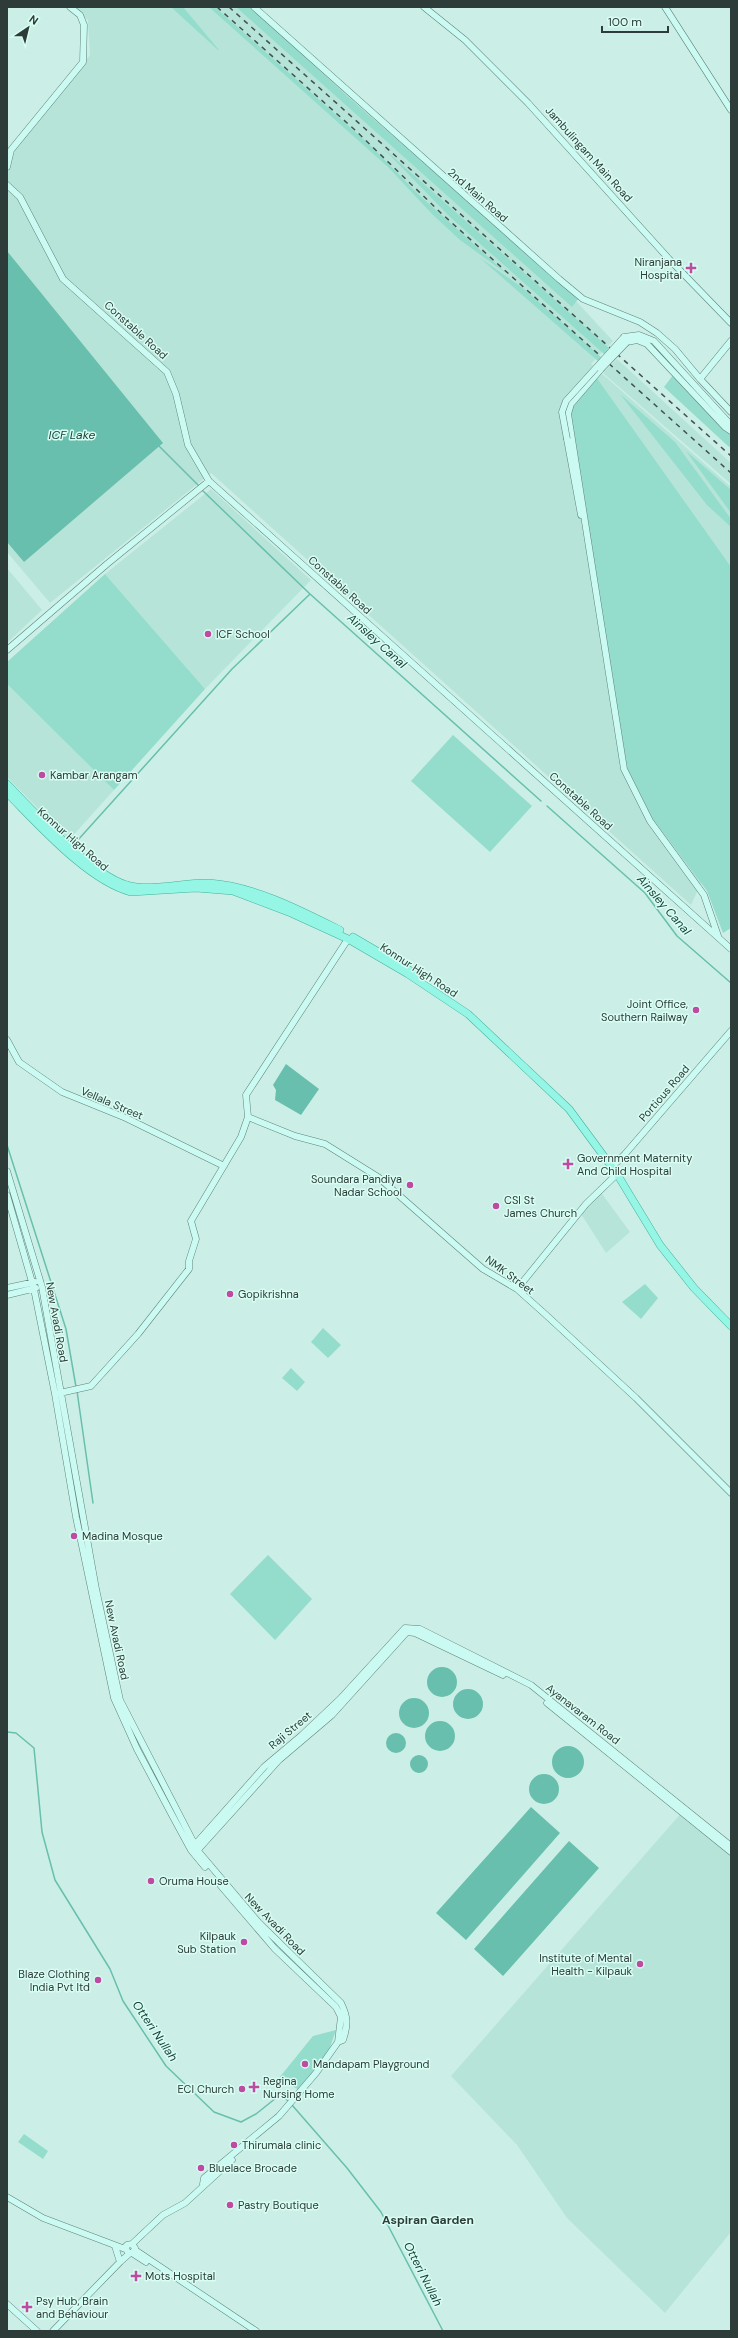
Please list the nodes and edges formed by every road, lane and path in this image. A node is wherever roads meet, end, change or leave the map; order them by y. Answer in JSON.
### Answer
{"nodes":[{"id":1,"x":70,"y":7,"type":"edge"},
{"id":2,"x":254,"y":7,"type":"edge"},
{"id":3,"x":424,"y":7,"type":"edge"},
{"id":4,"x":665,"y":7,"type":"edge"},
{"id":5,"x":731,"y":110,"type":"edge"},
{"id":6,"x":7,"y":167,"type":"edge"},
{"id":7,"x":7,"y":185,"type":"edge"},
{"id":8,"x":731,"y":323,"type":"edge"},
{"id":9,"x":626,"y":340,"type":"junction"},
{"id":10,"x":731,"y":341,"type":"edge"},
{"id":11,"x":700,"y":379,"type":"junction"},
{"id":12,"x":731,"y":412,"type":"edge"},
{"id":13,"x":730,"y":428,"type":"edge"},
{"id":14,"x":209,"y":481,"type":"junction"},
{"id":15,"x":585,"y":526,"type":"junction"},
{"id":16,"x":7,"y":650,"type":"edge"},
{"id":17,"x":7,"y":784,"type":"edge"},
{"id":18,"x":7,"y":793,"type":"edge"},
{"id":19,"x":719,"y":938,"type":"junction"},
{"id":20,"x":348,"y":939,"type":"junction"},
{"id":21,"x":731,"y":950,"type":"edge"},
{"id":22,"x":468,"y":1014,"type":"junction"},
{"id":23,"x":731,"y":1031,"type":"edge"},
{"id":24,"x":7,"y":1040,"type":"edge"},
{"id":25,"x":248,"y":1117,"type":"junction"},
{"id":26,"x":224,"y":1166,"type":"junction"},
{"id":27,"x":612,"y":1167,"type":"junction"},
{"id":28,"x":7,"y":1170,"type":"edge"},
{"id":29,"x":616,"y":1174,"type":"junction"},
{"id":30,"x":7,"y":1195,"type":"edge"},
{"id":31,"x":41,"y":1284,"type":"junction"},
{"id":32,"x":33,"y":1286,"type":"junction"},
{"id":33,"x":7,"y":1288,"type":"edge"},
{"id":34,"x":517,"y":1289,"type":"junction"},
{"id":35,"x":7,"y":1294,"type":"edge"},
{"id":36,"x":723,"y":1317,"type":"junction"},
{"id":37,"x":731,"y":1321,"type":"edge"},
{"id":38,"x":731,"y":1326,"type":"edge"},
{"id":39,"x":60,"y":1393,"type":"junction"},
{"id":40,"x":731,"y":1493,"type":"edge"},
{"id":41,"x":406,"y":1630,"type":"junction"},
{"id":42,"x":731,"y":1846,"type":"edge"},
{"id":43,"x":194,"y":1850,"type":"junction"},
{"id":44,"x":731,"y":1852,"type":"edge"},
{"id":45,"x":7,"y":2196,"type":"edge"},
{"id":46,"x":115,"y":2246,"type":"junction"},
{"id":47,"x":130,"y":2250,"type":"junction"},
{"id":48,"x":120,"y":2262,"type":"junction"},
{"id":49,"x":7,"y":2304,"type":"edge"},
{"id":50,"x":37,"y":2331,"type":"edge"},
{"id":51,"x":53,"y":2331,"type":"edge"},
{"id":52,"x":251,"y":2331,"type":"edge"},
{"id":53,"x":256,"y":2331,"type":"edge"}],
"edges":[{"from":1,"to":6,"type":"street"},
{"from":2,"to":11,"type":"street","name":"2nd Main Road"},
{"from":3,"to":8,"type":"street","name":"Jambulingam Main Road"},
{"from":4,"to":5,"type":"street"},
{"from":7,"to":14,"type":"street","name":"Constable Road"},
{"from":9,"to":13,"type":"street"},
{"from":9,"to":15,"type":"street","bridge":true},
{"from":9,"to":15,"type":"street","bridge":true},
{"from":10,"to":11,"type":"street"},
{"from":11,"to":12,"type":"street","name":"2nd Main Road"},
{"from":14,"to":16,"type":"street"},
{"from":14,"to":19,"type":"street","name":"Constable Road"},
{"from":15,"to":19,"type":"street"},
{"from":17,"to":22,"type":"main road"},
{"from":18,"to":20,"type":"main road","name":"Konnur High Road"},
{"from":19,"to":21,"type":"street","name":"Constable Road"},
{"from":20,"to":22,"type":"main road","name":"Konnur High Road"},
{"from":20,"to":25,"type":"street"},
{"from":22,"to":27,"type":"main road","name":"Konnur High Road"},
{"from":23,"to":27,"type":"street","name":"Portious Road"},
{"from":24,"to":26,"type":"street","name":"Vellala Street"},
{"from":25,"to":26,"type":"street"},
{"from":25,"to":34,"type":"street","name":"NMK Street"},
{"from":26,"to":39,"type":"street"},
{"from":27,"to":29,"type":"main road","name":"Konnur High Road"},
{"from":28,"to":31,"type":"street","name":"New Avadi Road"},
{"from":29,"to":34,"type":"street"},
{"from":29,"to":36,"type":"main road","name":"Konnur High Road"},
{"from":30,"to":32,"type":"street","name":"New Avadi Road"},
{"from":31,"to":32,"type":"street"},
{"from":31,"to":39,"type":"street","name":"New Avadi Road"},
{"from":32,"to":33,"type":"street"},
{"from":32,"to":35,"type":"street"},
{"from":32,"to":43,"type":"street","name":"New Avadi Road"},
{"from":34,"to":40,"type":"street","name":"NMK Street"},
{"from":36,"to":37,"type":"main road","name":"Konnur High Road"},
{"from":36,"to":38,"type":"main road","name":"Konnur High Road"},
{"from":39,"to":43,"type":"street","name":"New Avadi Road"},
{"from":41,"to":42,"type":"street","name":"Ayanavaram Road"},
{"from":41,"to":43,"type":"street","name":"Raji Street"},
{"from":41,"to":44,"type":"street","name":"Ayanavaram Road"},
{"from":43,"to":47,"type":"street","name":"New Avadi Road"},
{"from":45,"to":46,"type":"street"},
{"from":46,"to":47,"type":"street"},
{"from":46,"to":48,"type":"street"},
{"from":47,"to":48,"type":"street","name":"New Avadi Road"},
{"from":47,"to":52,"type":"street"},
{"from":47,"to":53,"type":"street"},
{"from":48,"to":51,"type":"street","name":"New Avadi Road"},
{"from":49,"to":50,"type":"street"}]}
